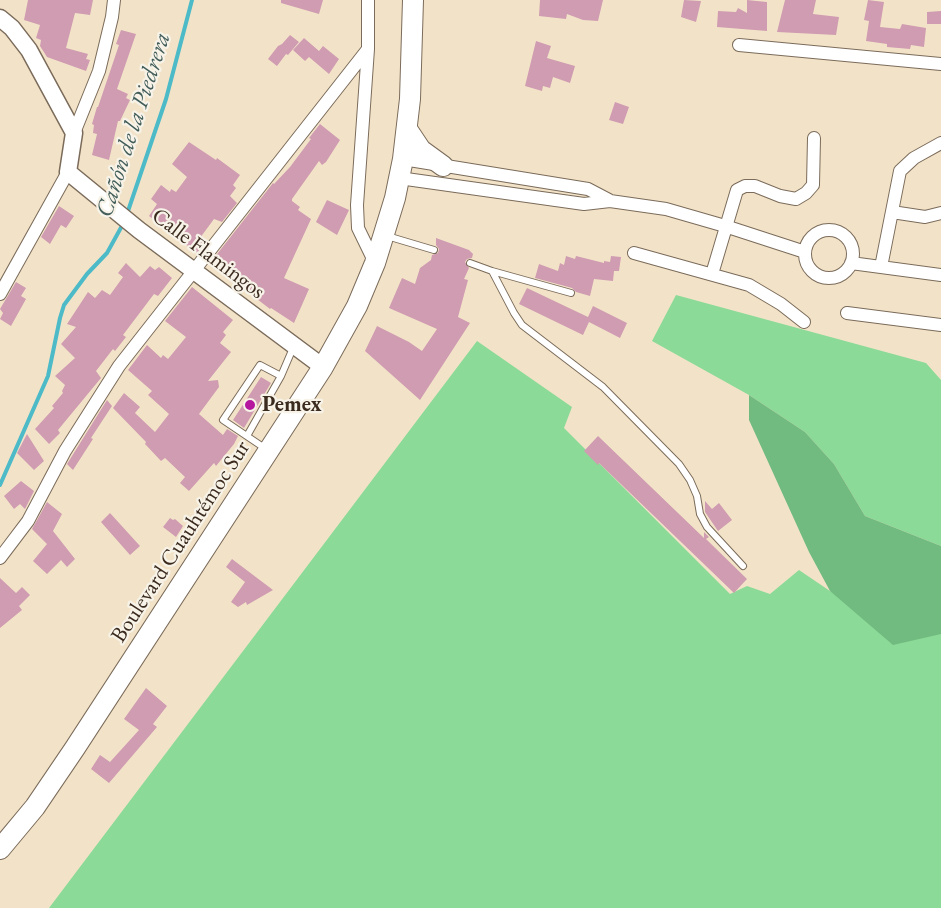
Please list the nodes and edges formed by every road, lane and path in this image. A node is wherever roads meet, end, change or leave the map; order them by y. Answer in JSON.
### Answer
{"nodes":[{"id":1,"x":114,"y":0,"type":"edge"},
{"id":2,"x":368,"y":0,"type":"edge"},
{"id":3,"x":413,"y":0,"type":"edge"},
{"id":4,"x":0,"y":18,"type":"edge"},
{"id":5,"x":739,"y":45,"type":"dead end"},
{"id":6,"x":368,"y":49,"type":"junction"},
{"id":7,"x":941,"y":63,"type":"edge"},
{"id":8,"x":407,"y":129,"type":"junction"},
{"id":9,"x":74,"y":133,"type":"junction"},
{"id":10,"x":814,"y":138,"type":"dead end"},
{"id":11,"x":941,"y":143,"type":"edge"},
{"id":12,"x":443,"y":166,"type":"junction"},
{"id":13,"x":401,"y":169,"type":"junction"},
{"id":14,"x":68,"y":172,"type":"junction"},
{"id":15,"x":527,"y":180,"type":"junction"},
{"id":16,"x":526,"y":195,"type":"junction"},
{"id":17,"x":610,"y":201,"type":"junction"},
{"id":18,"x":892,"y":212,"type":"junction"},
{"id":19,"x":941,"y":213,"type":"edge"},
{"id":20,"x":725,"y":226,"type":"junction"},
{"id":21,"x":384,"y":235,"type":"junction"},
{"id":22,"x":434,"y":250,"type":"dead end"},
{"id":23,"x":805,"y":252,"type":"junction"},
{"id":24,"x":634,"y":253,"type":"dead end"},
{"id":25,"x":375,"y":263,"type":"junction"},
{"id":26,"x":470,"y":263,"type":"dead end"},
{"id":27,"x":852,"y":263,"type":"junction"},
{"id":28,"x":881,"y":267,"type":"junction"},
{"id":29,"x":492,"y":271,"type":"junction"},
{"id":30,"x":194,"y":272,"type":"junction"},
{"id":31,"x":712,"y":274,"type":"junction"},
{"id":32,"x":941,"y":275,"type":"edge"},
{"id":33,"x":571,"y":293,"type":"dead end"},
{"id":34,"x":0,"y":294,"type":"edge"},
{"id":35,"x":847,"y":313,"type":"dead end"},
{"id":36,"x":804,"y":322,"type":"dead end"},
{"id":37,"x":941,"y":325,"type":"edge"},
{"id":38,"x":294,"y":348,"type":"junction"},
{"id":39,"x":323,"y":367,"type":"junction"},
{"id":40,"x":281,"y":376,"type":"junction"},
{"id":41,"x":247,"y":436,"type":"junction"},
{"id":42,"x":269,"y":451,"type":"junction"},
{"id":43,"x":0,"y":558,"type":"edge"},
{"id":44,"x":743,"y":566,"type":"dead end"},
{"id":45,"x":0,"y":849,"type":"edge"}],
"edges":[{"from":1,"to":9,"type":"street"},
{"from":2,"to":6,"type":"street"},
{"from":3,"to":8,"type":"main road","name":"Boulevard Cuauhtémoc Sur"},
{"from":4,"to":9,"type":"street"},
{"from":5,"to":7,"type":"street"},
{"from":6,"to":25,"type":"street"},
{"from":6,"to":30,"type":"street"},
{"from":8,"to":12,"type":"main road"},
{"from":8,"to":13,"type":"main road","name":"Boulevard Cuauhtémoc Sur"},
{"from":9,"to":14,"type":"street"},
{"from":10,"to":20,"type":"street"},
{"from":11,"to":18,"type":"street"},
{"from":12,"to":13,"type":"street"},
{"from":12,"to":15,"type":"street"},
{"from":13,"to":16,"type":"street"},
{"from":13,"to":21,"type":"main road","name":"Boulevard Cuauhtémoc Sur"},
{"from":14,"to":30,"type":"street","name":"Calle Flamingos"},
{"from":14,"to":34,"type":"street"},
{"from":15,"to":16,"type":"street"},
{"from":15,"to":17,"type":"street"},
{"from":16,"to":17,"type":"street"},
{"from":17,"to":20,"type":"street"},
{"from":18,"to":19,"type":"street"},
{"from":18,"to":28,"type":"street"},
{"from":20,"to":23,"type":"street"},
{"from":20,"to":31,"type":"street"},
{"from":21,"to":22,"type":"lane"},
{"from":21,"to":25,"type":"main road","name":"Boulevard Cuauhtémoc Sur"},
{"from":23,"to":27,"type":"street"},
{"from":23,"to":27,"type":"street"},
{"from":24,"to":31,"type":"street"},
{"from":25,"to":39,"type":"main road","name":"Boulevard Cuauhtémoc Sur"},
{"from":26,"to":29,"type":"lane"},
{"from":27,"to":28,"type":"street"},
{"from":28,"to":32,"type":"street"},
{"from":29,"to":33,"type":"lane"},
{"from":29,"to":44,"type":"lane"},
{"from":30,"to":38,"type":"street","name":"Calle Flamingos"},
{"from":30,"to":43,"type":"street"},
{"from":31,"to":36,"type":"street"},
{"from":35,"to":37,"type":"street"},
{"from":38,"to":39,"type":"street","name":"Calle Flamingos"},
{"from":38,"to":40,"type":"lane"},
{"from":39,"to":42,"type":"main road","name":"Boulevard Cuauhtémoc Sur"},
{"from":40,"to":41,"type":"lane"},
{"from":40,"to":41,"type":"lane"},
{"from":41,"to":42,"type":"lane"},
{"from":42,"to":45,"type":"main road","name":"Boulevard Cuauhtémoc Sur"}]}
